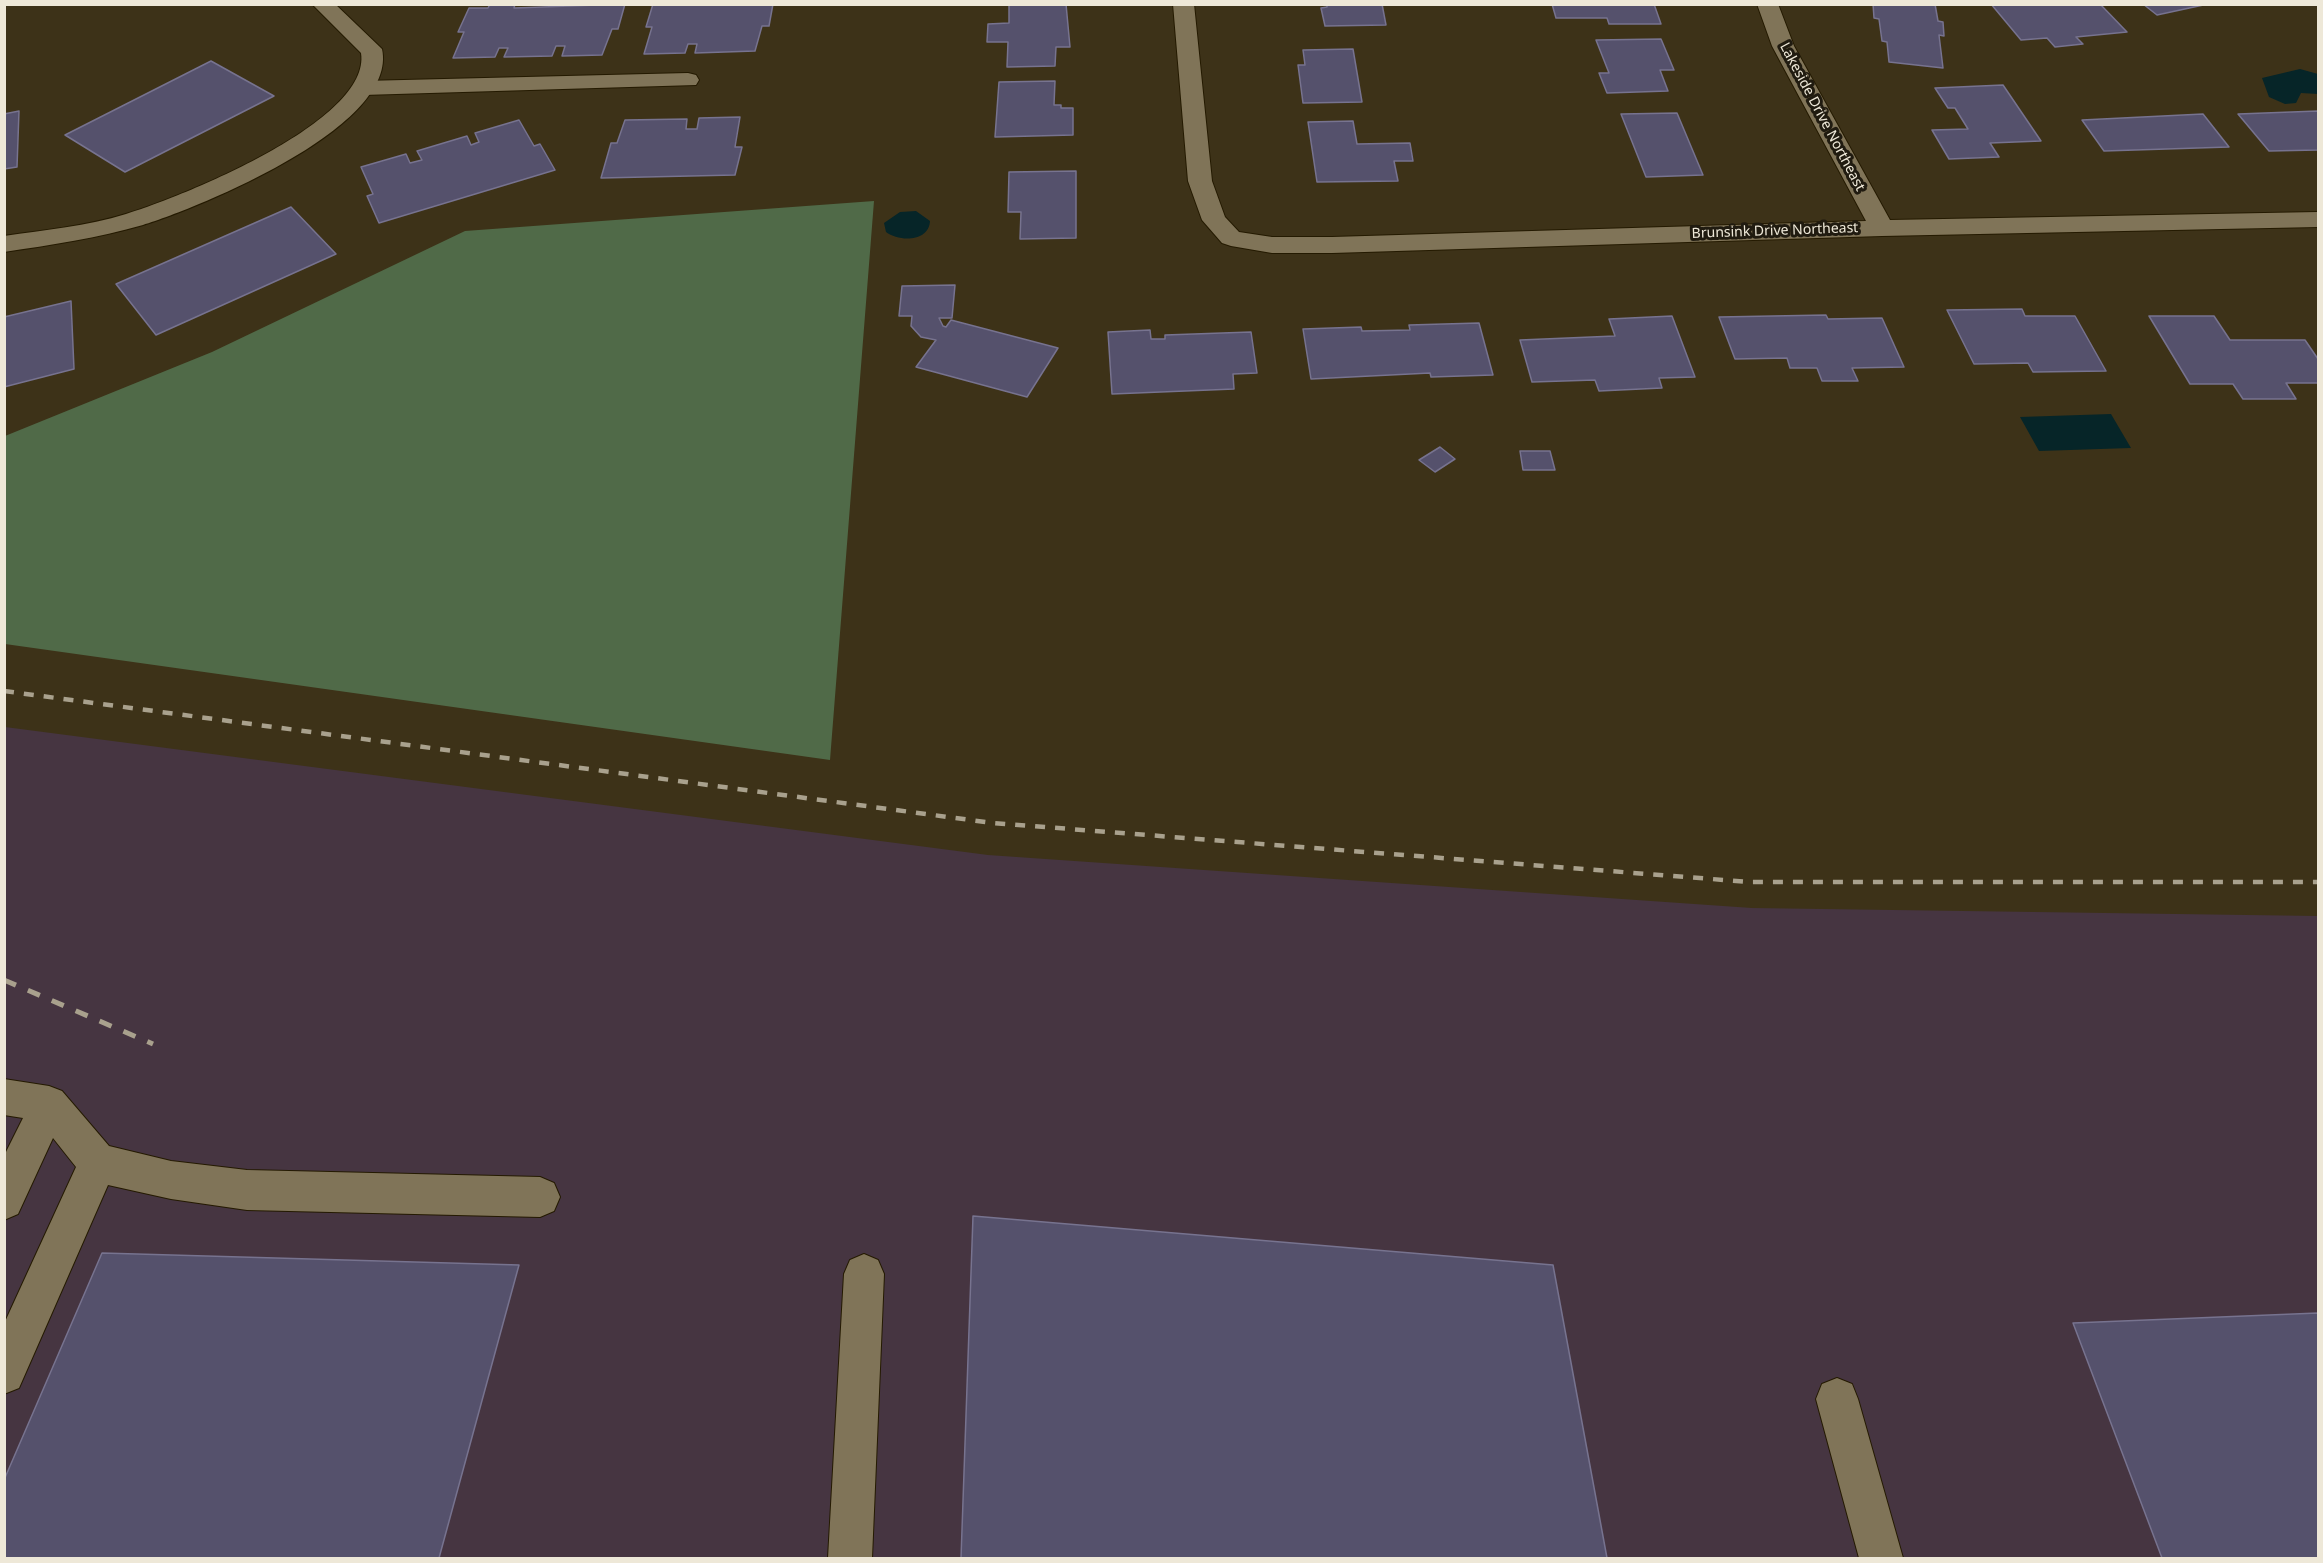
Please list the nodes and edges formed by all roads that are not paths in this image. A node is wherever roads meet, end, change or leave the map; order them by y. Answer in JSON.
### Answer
{"nodes":[{"id":1,"x":322,"y":4,"type":"edge"},
{"id":2,"x":1183,"y":4,"type":"edge"},
{"id":3,"x":1767,"y":4,"type":"edge"},
{"id":4,"x":688,"y":80,"type":"dead end"},
{"id":5,"x":363,"y":88,"type":"junction"},
{"id":6,"x":2319,"y":220,"type":"edge"},
{"id":7,"x":1882,"y":228,"type":"junction"},
{"id":8,"x":4,"y":244,"type":"edge"},
{"id":9,"x":4,"y":1097,"type":"edge"},
{"id":10,"x":49,"y":1104,"type":"junction"},
{"id":11,"x":98,"y":1163,"type":"junction"},
{"id":12,"x":540,"y":1197,"type":"dead end"},
{"id":13,"x":4,"y":1200,"type":"edge"},
{"id":14,"x":864,"y":1274,"type":"dead end"},
{"id":15,"x":4,"y":1373,"type":"edge"},
{"id":16,"x":1837,"y":1399,"type":"dead end"},
{"id":17,"x":850,"y":1558,"type":"edge"},
{"id":18,"x":1881,"y":1558,"type":"edge"}],
"edges":[{"from":1,"to":5,"type":"street"},
{"from":2,"to":7,"type":"street","name":"Brunsink Drive Northeast"},
{"from":3,"to":7,"type":"street","name":"Lakeside Drive Northeast"},
{"from":4,"to":5,"type":"street"},
{"from":5,"to":8,"type":"street"},
{"from":6,"to":7,"type":"street","name":"Brunsink Drive Northeast"},
{"from":9,"to":10,"type":"street"},
{"from":10,"to":11,"type":"street"},
{"from":10,"to":13,"type":"street"},
{"from":11,"to":12,"type":"street"},
{"from":11,"to":15,"type":"street"},
{"from":14,"to":17,"type":"street"},
{"from":16,"to":18,"type":"street"}]}
